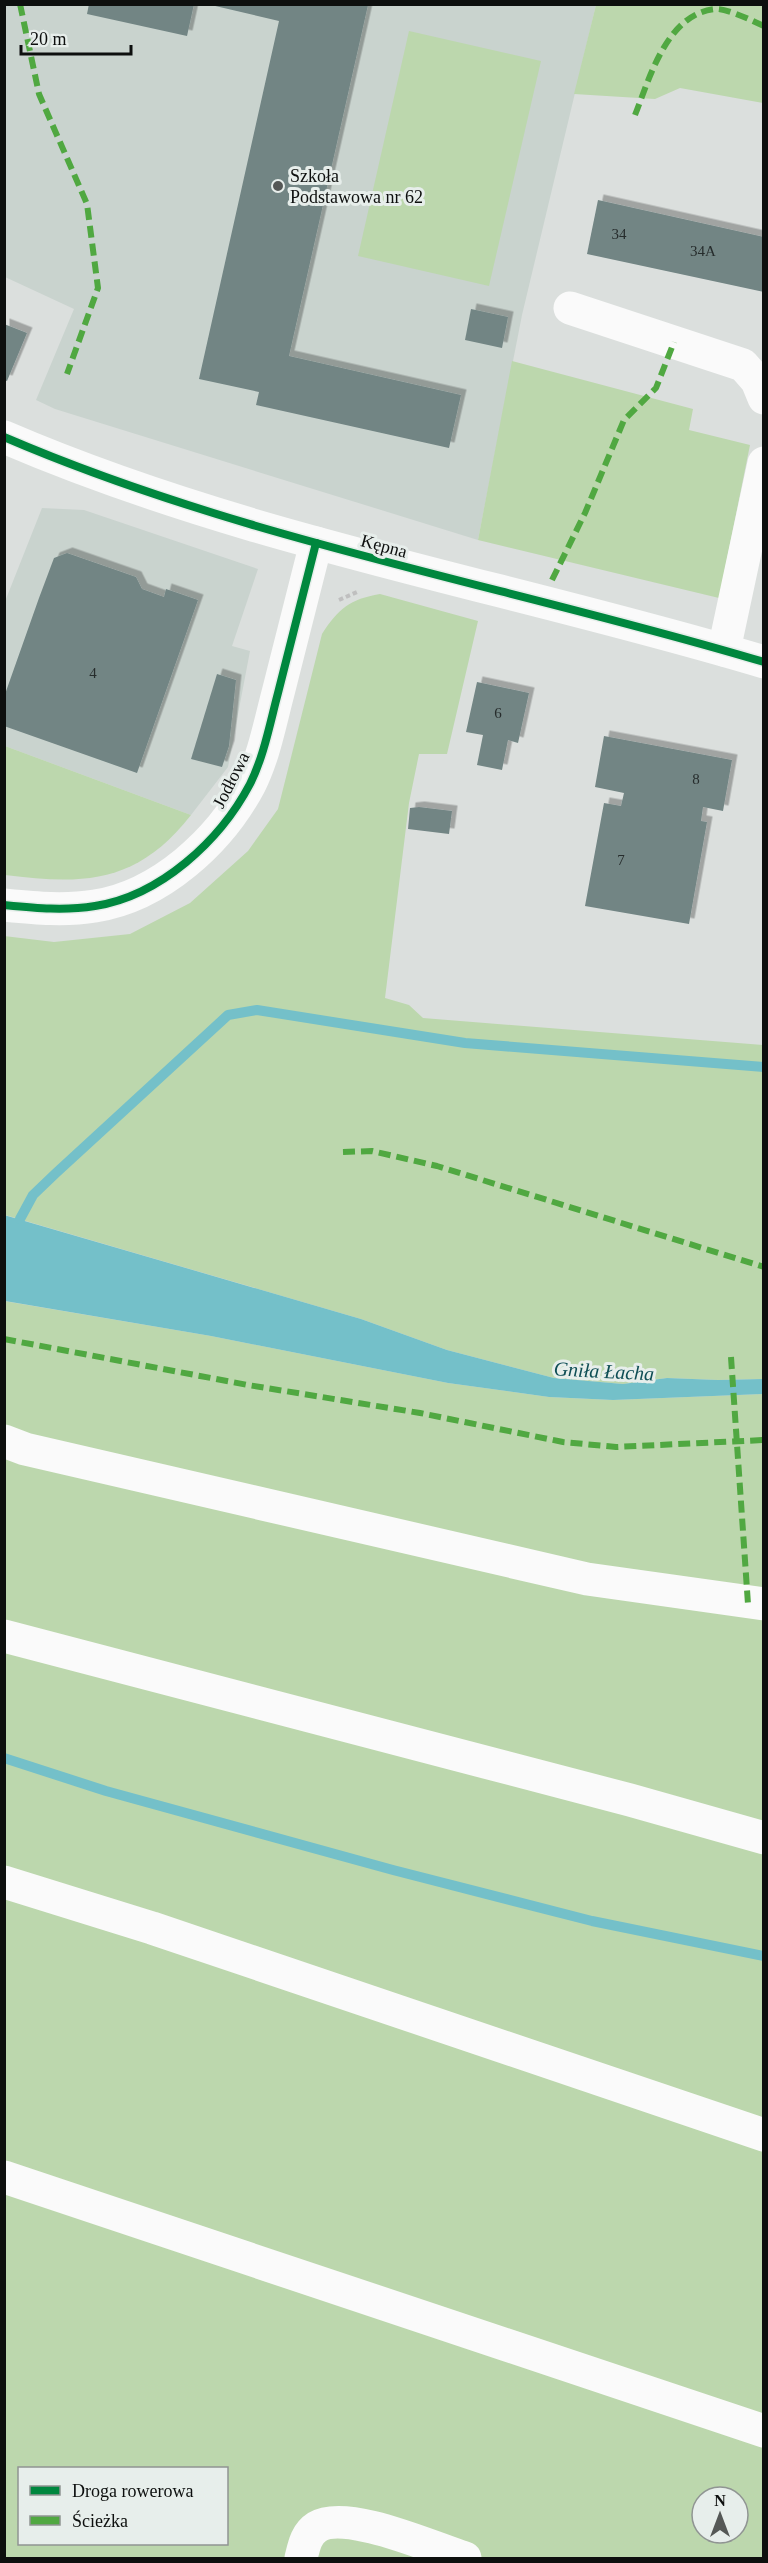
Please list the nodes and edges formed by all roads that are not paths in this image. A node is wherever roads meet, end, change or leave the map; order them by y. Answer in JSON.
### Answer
{"nodes":[{"id":1,"x":570,"y":308,"type":"dead end"},
{"id":2,"x":764,"y":398,"type":"edge"},
{"id":3,"x":4,"y":437,"type":"edge"},
{"id":4,"x":764,"y":462,"type":"edge"},
{"id":5,"x":315,"y":543,"type":"junction"},
{"id":6,"x":724,"y":650,"type":"junction"},
{"id":7,"x":764,"y":662,"type":"edge"},
{"id":8,"x":4,"y":905,"type":"edge"},
{"id":9,"x":4,"y":1441,"type":"edge"},
{"id":10,"x":764,"y":1604,"type":"edge"},
{"id":11,"x":4,"y":1636,"type":"edge"},
{"id":12,"x":764,"y":1838,"type":"edge"},
{"id":13,"x":4,"y":1882,"type":"edge"},
{"id":14,"x":764,"y":2136,"type":"edge"},
{"id":15,"x":4,"y":2178,"type":"edge"},
{"id":16,"x":764,"y":2431,"type":"edge"},
{"id":17,"x":301,"y":2559,"type":"edge"},
{"id":18,"x":465,"y":2559,"type":"edge"}],
"edges":[{"from":1,"to":2,"type":"street"},
{"from":3,"to":5,"type":"street","name":"Kępna"},
{"from":4,"to":6,"type":"street"},
{"from":5,"to":6,"type":"street","name":"Kępna"},
{"from":5,"to":8,"type":"street","name":"Jodłowa"},
{"from":6,"to":7,"type":"street","name":"Kępna"},
{"from":9,"to":10,"type":"street"},
{"from":11,"to":12,"type":"street"},
{"from":13,"to":14,"type":"street"},
{"from":15,"to":16,"type":"street"},
{"from":17,"to":18,"type":"street"}]}
